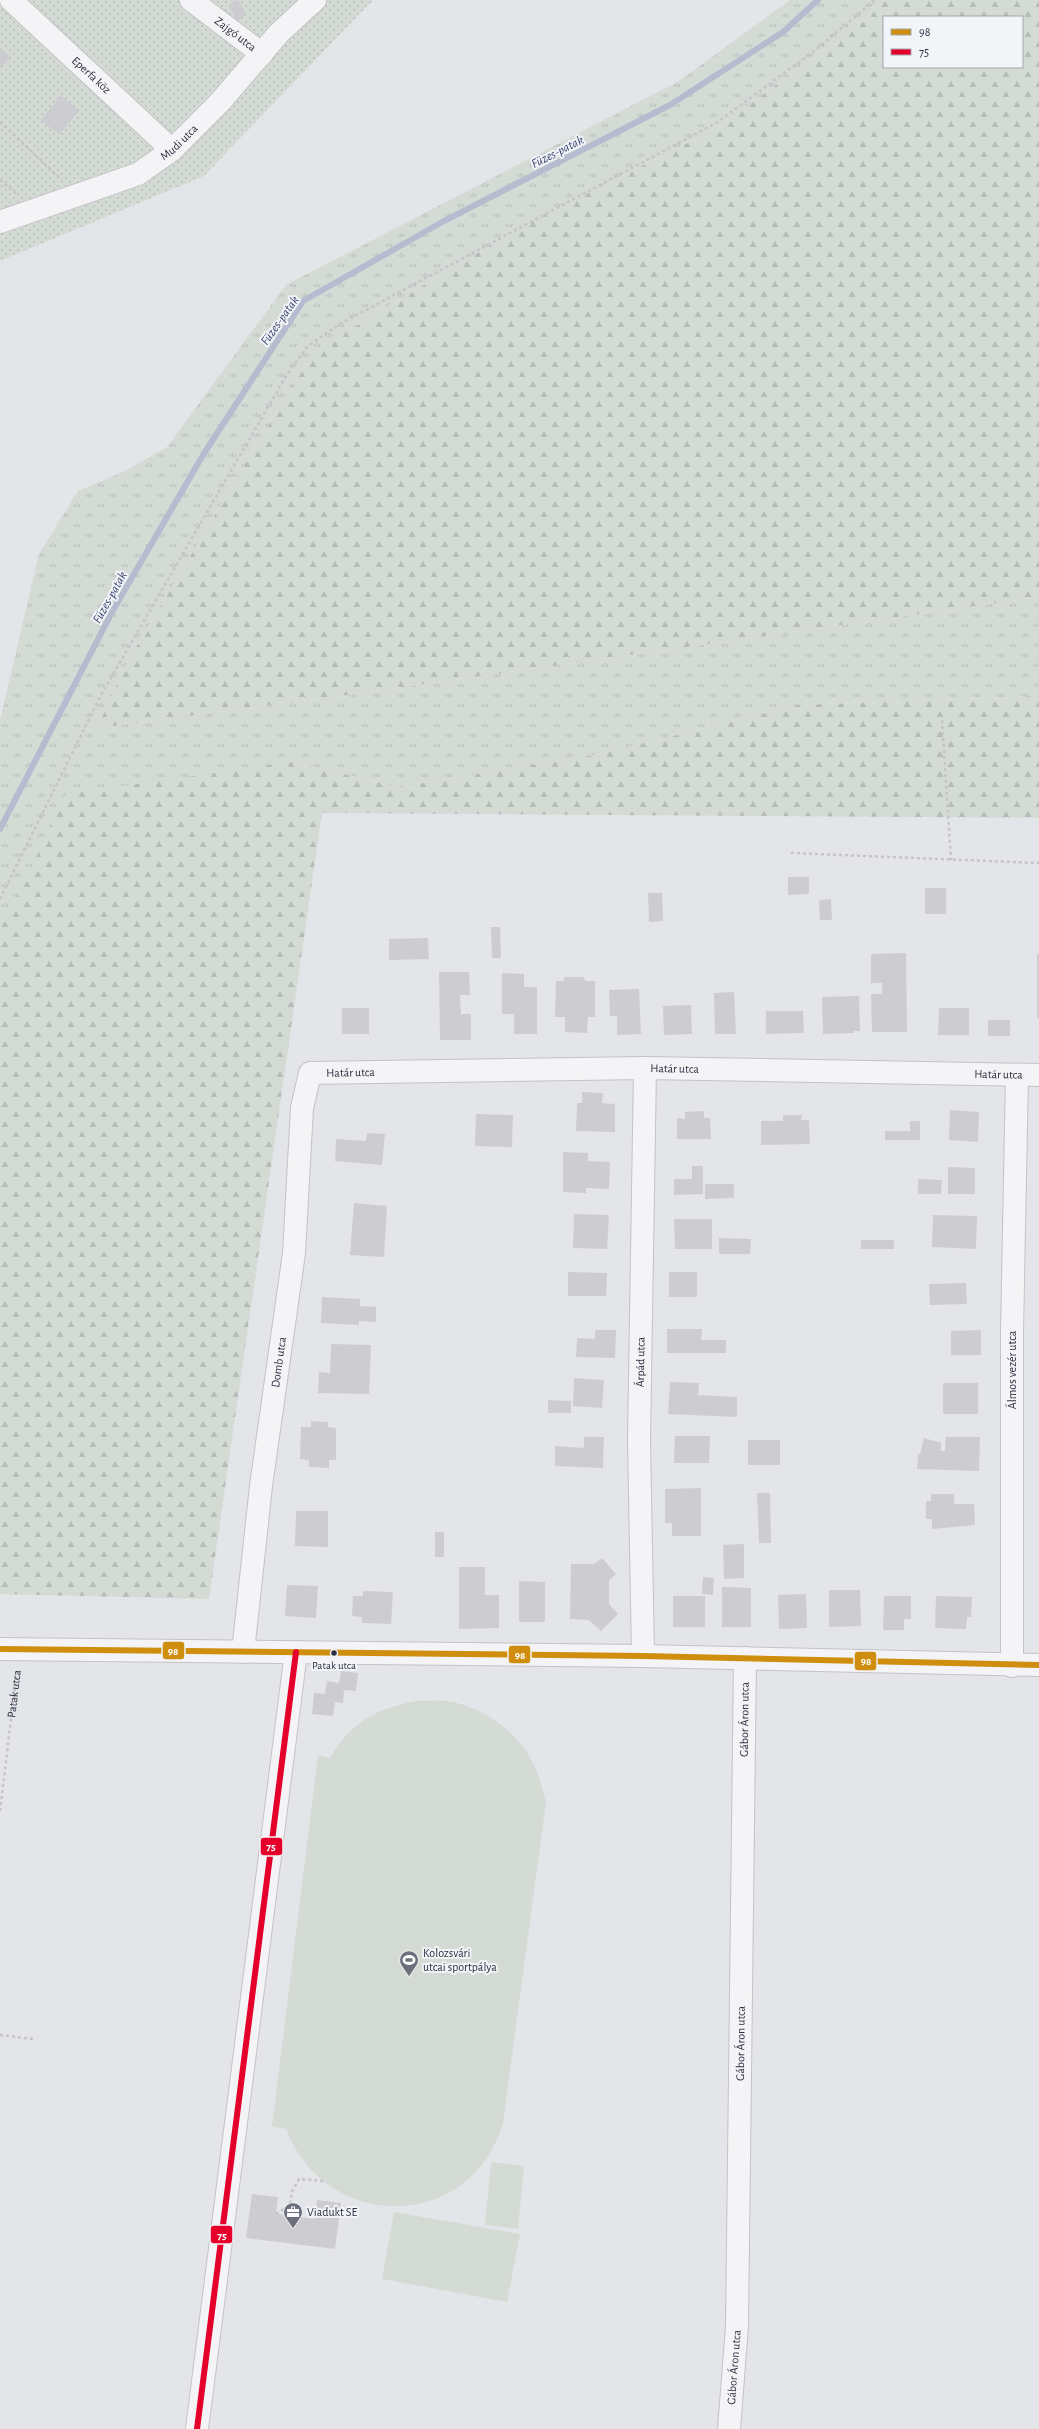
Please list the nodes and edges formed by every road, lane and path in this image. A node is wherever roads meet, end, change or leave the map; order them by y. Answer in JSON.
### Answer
{"nodes":[{"id":1,"x":11,"y":0,"type":"edge"},
{"id":2,"x":191,"y":0,"type":"edge"},
{"id":3,"x":315,"y":0,"type":"edge"},
{"id":4,"x":875,"y":0,"type":"edge"},
{"id":5,"x":262,"y":54,"type":"junction"},
{"id":6,"x":0,"y":122,"type":"edge"},
{"id":7,"x":172,"y":150,"type":"junction"},
{"id":8,"x":78,"y":195,"type":"junction"},
{"id":9,"x":0,"y":222,"type":"edge"},
{"id":10,"x":942,"y":720,"type":"dead end"},
{"id":11,"x":792,"y":853,"type":"dead end"},
{"id":12,"x":950,"y":860,"type":"junction"},
{"id":13,"x":1039,"y":863,"type":"edge"},
{"id":14,"x":0,"y":899,"type":"edge"},
{"id":15,"x":646,"y":1068,"type":"junction"},
{"id":16,"x":310,"y":1073,"type":"joint"},
{"id":17,"x":1017,"y":1075,"type":"junction"},
{"id":18,"x":1039,"y":1075,"type":"edge"},
{"id":19,"x":10,"y":1649,"type":"edge"},
{"id":20,"x":243,"y":1652,"type":"junction"},
{"id":21,"x":296,"y":1652,"type":"junction"},
{"id":22,"x":643,"y":1656,"type":"junction"},
{"id":23,"x":745,"y":1658,"type":"junction"},
{"id":24,"x":1039,"y":1665,"type":"edge"},
{"id":25,"x":1012,"y":1666,"type":"junction"},
{"id":26,"x":0,"y":1811,"type":"edge"},
{"id":27,"x":0,"y":2035,"type":"edge"},
{"id":28,"x":33,"y":2039,"type":"dead end"},
{"id":29,"x":324,"y":2181,"type":"dead end"},
{"id":30,"x":276,"y":2214,"type":"dead end"},
{"id":31,"x":197,"y":2429,"type":"edge"},
{"id":32,"x":729,"y":2429,"type":"edge"}],
"edges":[{"from":1,"to":7,"type":"street","name":"Eperfa köz"},
{"from":2,"to":5,"type":"street","name":"Zajgó utca"},
{"from":3,"to":5,"type":"street","name":"Mudi utca"},
{"from":4,"to":14,"type":"path"},
{"from":5,"to":7,"type":"street","name":"Mudi utca"},
{"from":6,"to":8,"type":"path"},
{"from":7,"to":8,"type":"street","name":"Mudi utca"},
{"from":8,"to":9,"type":"street","name":"Mudi utca"},
{"from":10,"to":12,"type":"path"},
{"from":11,"to":12,"type":"path"},
{"from":12,"to":13,"type":"path"},
{"from":15,"to":16,"type":"street","name":"Határ utca"},
{"from":15,"to":17,"type":"street","name":"Határ utca"},
{"from":15,"to":22,"type":"street","name":"Árpád utca"},
{"from":16,"to":20,"type":"street","name":"Domb utca"},
{"from":17,"to":18,"type":"street","name":"Határ utca"},
{"from":17,"to":25,"type":"street","name":"Álmos vezér utca"},
{"from":19,"to":20,"type":"street"},
{"from":19,"to":26,"type":"path","name":"Patak utca"},
{"from":20,"to":21,"type":"street"},
{"from":21,"to":22,"type":"street"},
{"from":21,"to":31,"type":"street"},
{"from":22,"to":23,"type":"street"},
{"from":23,"to":25,"type":"street"},
{"from":23,"to":32,"type":"street","name":"Gábor Áron utca"},
{"from":24,"to":25,"type":"street"},
{"from":27,"to":28,"type":"path"},
{"from":29,"to":30,"type":"path"}]}
